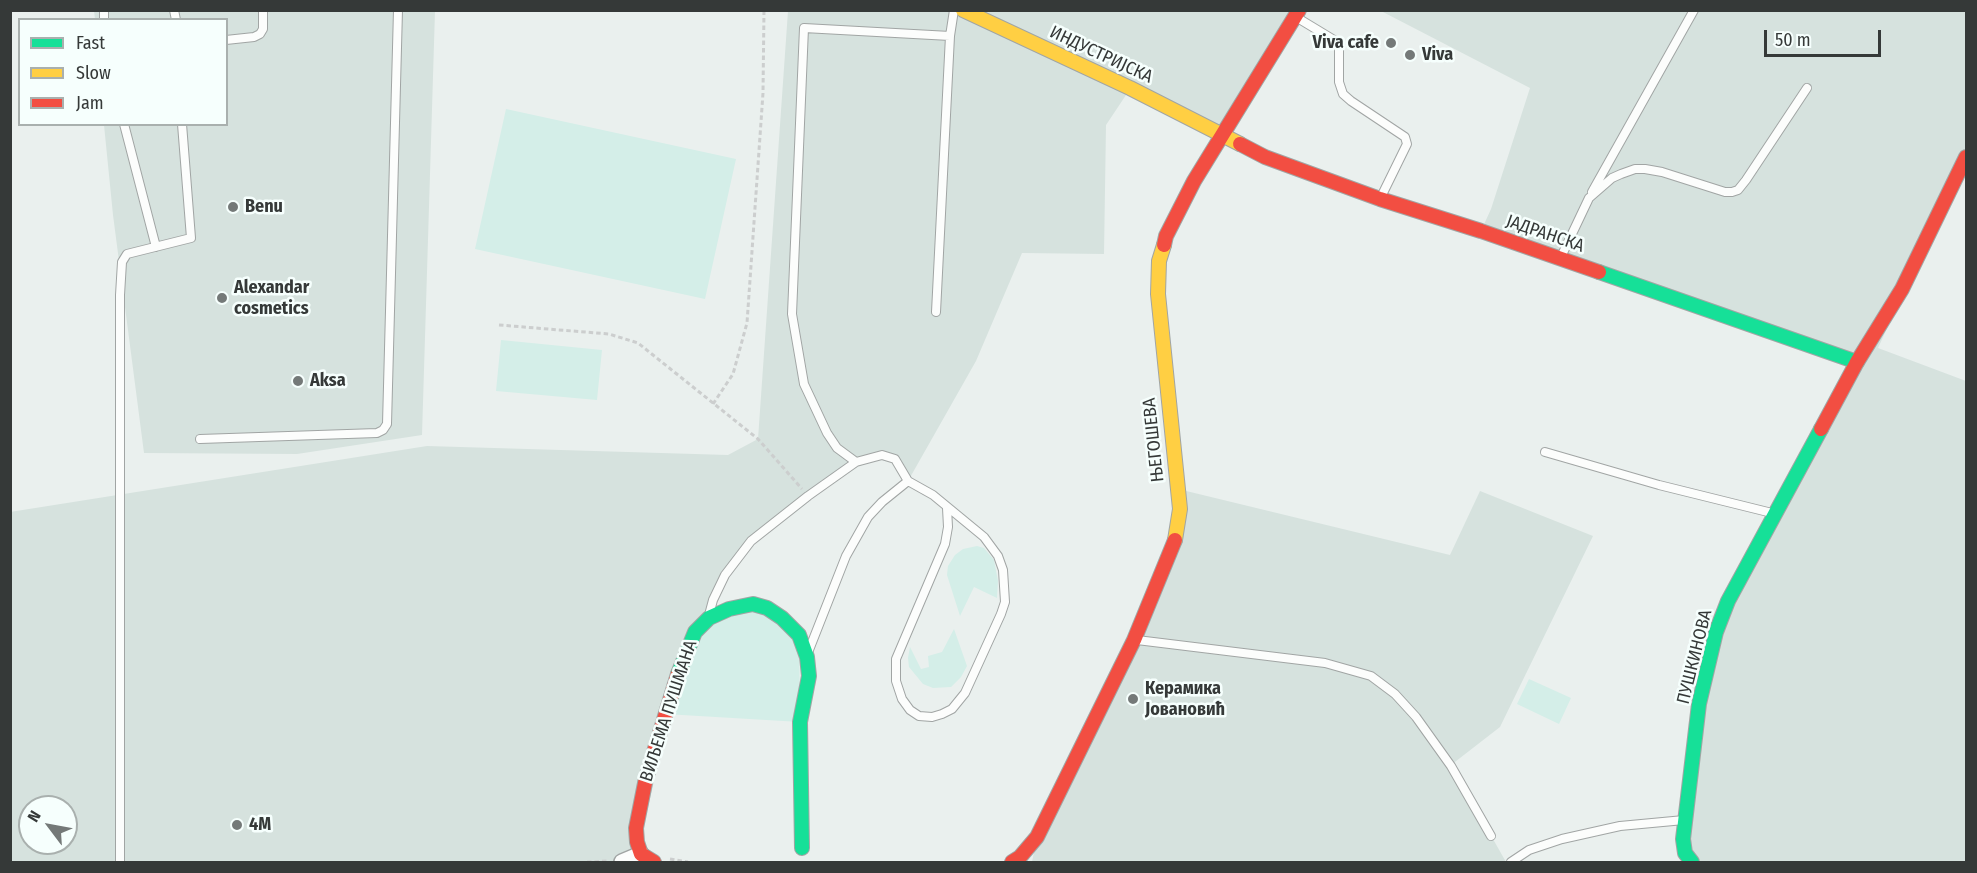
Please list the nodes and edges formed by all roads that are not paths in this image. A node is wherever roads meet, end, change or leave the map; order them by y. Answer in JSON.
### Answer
{"nodes":[{"id":1,"x":263,"y":10,"type":"edge"},
{"id":2,"x":398,"y":10,"type":"edge"},
{"id":3,"x":954,"y":10,"type":"edge"},
{"id":4,"x":963,"y":10,"type":"edge"},
{"id":5,"x":1694,"y":10,"type":"edge"},
{"id":6,"x":1297,"y":13,"type":"edge"},
{"id":7,"x":950,"y":36,"type":"junction"},
{"id":8,"x":228,"y":40,"type":"edge"},
{"id":9,"x":1807,"y":88,"type":"dead end"},
{"id":10,"x":125,"y":126,"type":"edge"},
{"id":11,"x":178,"y":126,"type":"edge"},
{"id":12,"x":182,"y":126,"type":"edge"},
{"id":13,"x":1222,"y":135,"type":"junction"},
{"id":14,"x":183,"y":141,"type":"junction"},
{"id":15,"x":1966,"y":157,"type":"edge"},
{"id":16,"x":1589,"y":198,"type":"junction"},
{"id":17,"x":1380,"y":199,"type":"junction"},
{"id":18,"x":156,"y":247,"type":"junction"},
{"id":19,"x":1560,"y":258,"type":"junction"},
{"id":20,"x":936,"y":312,"type":"dead end"},
{"id":21,"x":1857,"y":362,"type":"junction"},
{"id":22,"x":201,"y":439,"type":"dead end"},
{"id":23,"x":1545,"y":452,"type":"dead end"},
{"id":24,"x":856,"y":462,"type":"junction"},
{"id":25,"x":908,"y":481,"type":"junction"},
{"id":26,"x":948,"y":508,"type":"junction"},
{"id":27,"x":1776,"y":514,"type":"junction"},
{"id":28,"x":709,"y":618,"type":"junction"},
{"id":29,"x":1134,"y":640,"type":"junction"},
{"id":30,"x":807,"y":657,"type":"junction"},
{"id":31,"x":1685,"y":820,"type":"junction"},
{"id":32,"x":1491,"y":836,"type":"dead end"},
{"id":33,"x":802,"y":848,"type":"dead end"},
{"id":34,"x":648,"y":858,"type":"edge"},
{"id":35,"x":120,"y":862,"type":"edge"},
{"id":36,"x":622,"y":862,"type":"edge"},
{"id":37,"x":1012,"y":862,"type":"edge"},
{"id":38,"x":1511,"y":862,"type":"edge"},
{"id":39,"x":1692,"y":862,"type":"edge"}],
"edges":[{"from":1,"to":8,"type":"lane"},
{"from":2,"to":22,"type":"lane"},
{"from":3,"to":7,"type":"lane"},
{"from":4,"to":13,"type":"street","name":"ИНДУСТРИЈСКА"},
{"from":5,"to":16,"type":"lane"},
{"from":6,"to":13,"type":"street","name":"ЊЕГОШЕВА"},
{"from":6,"to":17,"type":"lane"},
{"from":7,"to":20,"type":"lane"},
{"from":7,"to":24,"type":"lane"},
{"from":9,"to":16,"type":"lane"},
{"from":10,"to":18,"type":"lane"},
{"from":11,"to":14,"type":"lane"},
{"from":12,"to":14,"type":"lane"},
{"from":13,"to":17,"type":"street","name":"ЈАДРАНСКА"},
{"from":13,"to":29,"type":"street","name":"ЊЕГОШЕВА"},
{"from":14,"to":18,"type":"lane"},
{"from":15,"to":21,"type":"street","name":"ПУШКИНОВА"},
{"from":16,"to":19,"type":"lane"},
{"from":17,"to":19,"type":"street","name":"ЈАДРАНСКА"},
{"from":18,"to":35,"type":"lane"},
{"from":19,"to":21,"type":"street","name":"ЈАДРАНСКА"},
{"from":21,"to":27,"type":"street","name":"ПУШКИНОВА"},
{"from":23,"to":27,"type":"lane"},
{"from":24,"to":25,"type":"lane"},
{"from":24,"to":28,"type":"lane"},
{"from":25,"to":26,"type":"lane"},
{"from":25,"to":30,"type":"lane"},
{"from":26,"to":26,"type":"lane"},
{"from":27,"to":31,"type":"street","name":"ПУШКИНОВА"},
{"from":28,"to":30,"type":"street"},
{"from":28,"to":34,"type":"street","name":"ВИЉЕМА ПУШМАНА"},
{"from":29,"to":32,"type":"lane"},
{"from":29,"to":37,"type":"street","name":"ЊЕГОШЕВА"},
{"from":30,"to":33,"type":"street"},
{"from":31,"to":38,"type":"lane"},
{"from":31,"to":39,"type":"street","name":"ПУШКИНОВА"},
{"from":34,"to":36,"type":"street","name":"ВИЉЕМА ПУШМАНА"}]}
